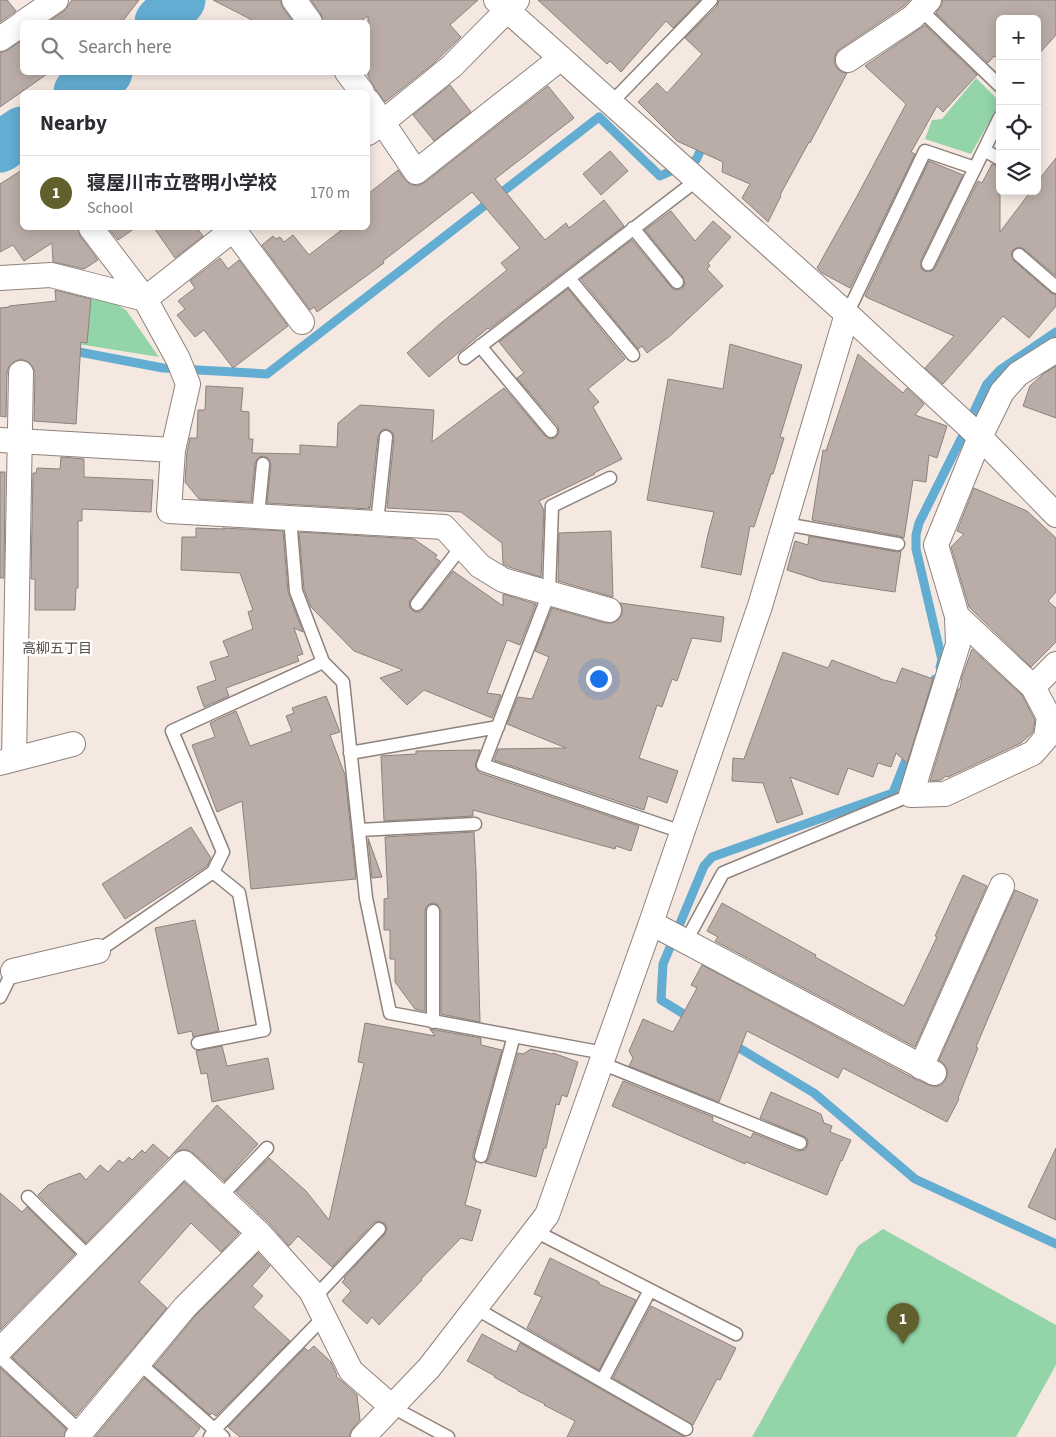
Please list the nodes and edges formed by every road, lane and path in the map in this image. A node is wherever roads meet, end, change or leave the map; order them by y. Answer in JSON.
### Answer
{"nodes":[{"id":1,"x":294,"y":0,"type":"edge"},
{"id":2,"x":712,"y":0,"type":"edge"},
{"id":3,"x":52,"y":1,"type":"edge"},
{"id":4,"x":507,"y":3,"type":"edge"},
{"id":5,"x":925,"y":5,"type":"edge"},
{"id":6,"x":27,"y":20,"type":"edge"},
{"id":7,"x":309,"y":20,"type":"edge"},
{"id":8,"x":20,"y":25,"type":"edge"},
{"id":9,"x":0,"y":39,"type":"edge"},
{"id":10,"x":561,"y":58,"type":"junction"},
{"id":11,"x":848,"y":60,"type":"dead end"},
{"id":12,"x":349,"y":75,"type":"edge"},
{"id":13,"x":996,"y":82,"type":"edge"},
{"id":14,"x":360,"y":90,"type":"edge"},
{"id":15,"x":611,"y":103,"type":"junction"},
{"id":16,"x":370,"y":109,"type":"edge"},
{"id":17,"x":996,"y":125,"type":"edge"},
{"id":18,"x":375,"y":128,"type":"edge"},
{"id":19,"x":984,"y":150,"type":"junction"},
{"id":20,"x":996,"y":157,"type":"edge"},
{"id":21,"x":975,"y":168,"type":"junction"},
{"id":22,"x":686,"y":170,"type":"junction"},
{"id":23,"x":633,"y":228,"type":"junction"},
{"id":24,"x":93,"y":230,"type":"edge"},
{"id":25,"x":231,"y":230,"type":"edge"},
{"id":26,"x":235,"y":230,"type":"edge"},
{"id":27,"x":1019,"y":255,"type":"dead end"},
{"id":28,"x":928,"y":264,"type":"dead end"},
{"id":29,"x":0,"y":278,"type":"edge"},
{"id":30,"x":569,"y":278,"type":"junction"},
{"id":31,"x":677,"y":282,"type":"dead end"},
{"id":32,"x":1056,"y":287,"type":"edge"},
{"id":33,"x":145,"y":299,"type":"junction"},
{"id":34,"x":847,"y":314,"type":"junction"},
{"id":35,"x":302,"y":322,"type":"dead end"},
{"id":36,"x":480,"y":346,"type":"junction"},
{"id":37,"x":1056,"y":350,"type":"edge"},
{"id":38,"x":633,"y":354,"type":"dead end"},
{"id":39,"x":465,"y":358,"type":"dead end"},
{"id":40,"x":21,"y":373,"type":"dead end"},
{"id":41,"x":971,"y":429,"type":"junction"},
{"id":42,"x":551,"y":431,"type":"dead end"},
{"id":43,"x":386,"y":436,"type":"dead end"},
{"id":44,"x":10,"y":440,"type":"edge"},
{"id":45,"x":173,"y":450,"type":"junction"},
{"id":46,"x":263,"y":464,"type":"dead end"},
{"id":47,"x":610,"y":478,"type":"dead end"},
{"id":48,"x":1056,"y":515,"type":"edge"},
{"id":49,"x":258,"y":516,"type":"junction"},
{"id":50,"x":290,"y":518,"type":"junction"},
{"id":51,"x":377,"y":523,"type":"junction"},
{"id":52,"x":785,"y":524,"type":"junction"},
{"id":53,"x":898,"y":544,"type":"dead end"},
{"id":54,"x":462,"y":546,"type":"junction"},
{"id":55,"x":549,"y":593,"type":"junction"},
{"id":56,"x":417,"y":604,"type":"dead end"},
{"id":57,"x":609,"y":610,"type":"dead end"},
{"id":58,"x":957,"y":616,"type":"junction"},
{"id":59,"x":323,"y":662,"type":"junction"},
{"id":60,"x":1056,"y":664,"type":"edge"},
{"id":61,"x":1033,"y":686,"type":"junction"},
{"id":62,"x":7,"y":702,"type":"edge"},
{"id":63,"x":498,"y":727,"type":"junction"},
{"id":64,"x":74,"y":744,"type":"dead end"},
{"id":65,"x":350,"y":753,"type":"junction"},
{"id":66,"x":7,"y":761,"type":"edge"},
{"id":67,"x":911,"y":795,"type":"junction"},
{"id":68,"x":475,"y":824,"type":"dead end"},
{"id":69,"x":358,"y":830,"type":"junction"},
{"id":70,"x":682,"y":832,"type":"junction"},
{"id":71,"x":213,"y":872,"type":"junction"},
{"id":72,"x":1002,"y":886,"type":"dead end"},
{"id":73,"x":432,"y":912,"type":"dead end"},
{"id":74,"x":670,"y":933,"type":"junction"},
{"id":75,"x":98,"y":951,"type":"joint"},
{"id":76,"x":13,"y":971,"type":"joint"},
{"id":77,"x":0,"y":997,"type":"edge"},
{"id":78,"x":434,"y":1022,"type":"junction"},
{"id":79,"x":514,"y":1036,"type":"junction"},
{"id":80,"x":198,"y":1043,"type":"dead end"},
{"id":81,"x":602,"y":1058,"type":"junction"},
{"id":82,"x":800,"y":1143,"type":"dead end"},
{"id":83,"x":267,"y":1148,"type":"dead end"},
{"id":84,"x":481,"y":1156,"type":"dead end"},
{"id":85,"x":220,"y":1197,"type":"junction"},
{"id":86,"x":28,"y":1198,"type":"dead end"},
{"id":87,"x":379,"y":1229,"type":"dead end"},
{"id":88,"x":535,"y":1230,"type":"junction"},
{"id":89,"x":260,"y":1233,"type":"junction"},
{"id":90,"x":90,"y":1258,"type":"junction"},
{"id":91,"x":650,"y":1290,"type":"junction"},
{"id":92,"x":319,"y":1307,"type":"junction"},
{"id":93,"x":475,"y":1308,"type":"junction"},
{"id":94,"x":736,"y":1334,"type":"dead end"},
{"id":95,"x":0,"y":1350,"type":"edge"},
{"id":96,"x":0,"y":1358,"type":"edge"},
{"id":97,"x":139,"y":1362,"type":"junction"},
{"id":98,"x":602,"y":1381,"type":"junction"},
{"id":99,"x":392,"y":1407,"type":"junction"},
{"id":100,"x":686,"y":1429,"type":"dead end"},
{"id":101,"x":216,"y":1434,"type":"edge"},
{"id":102,"x":79,"y":1435,"type":"edge"},
{"id":103,"x":363,"y":1437,"type":"edge"},
{"id":104,"x":448,"y":1437,"type":"edge"}],
"edges":[{"from":1,"to":7,"type":"street"},
{"from":2,"to":15,"type":"lane"},
{"from":3,"to":6,"type":"street"},
{"from":4,"to":10,"type":"street"},
{"from":4,"to":18,"type":"street"},
{"from":5,"to":11,"type":"street"},
{"from":5,"to":13,"type":"lane"},
{"from":8,"to":9,"type":"street"},
{"from":10,"to":15,"type":"street"},
{"from":10,"to":18,"type":"street"},
{"from":12,"to":14,"type":"street"},
{"from":15,"to":22,"type":"street"},
{"from":16,"to":18,"type":"street"},
{"from":17,"to":19,"type":"lane"},
{"from":19,"to":20,"type":"lane"},
{"from":19,"to":21,"type":"lane"},
{"from":21,"to":28,"type":"lane"},
{"from":21,"to":34,"type":"lane"},
{"from":22,"to":23,"type":"lane"},
{"from":22,"to":34,"type":"street"},
{"from":23,"to":30,"type":"lane"},
{"from":23,"to":31,"type":"lane"},
{"from":24,"to":33,"type":"street"},
{"from":25,"to":33,"type":"street"},
{"from":26,"to":35,"type":"street"},
{"from":27,"to":32,"type":"lane"},
{"from":29,"to":33,"type":"street"},
{"from":30,"to":36,"type":"lane"},
{"from":30,"to":38,"type":"lane"},
{"from":33,"to":45,"type":"street"},
{"from":34,"to":41,"type":"street"},
{"from":34,"to":52,"type":"street"},
{"from":36,"to":39,"type":"lane"},
{"from":36,"to":42,"type":"lane"},
{"from":37,"to":41,"type":"street"},
{"from":40,"to":44,"type":"street"},
{"from":41,"to":48,"type":"street"},
{"from":41,"to":58,"type":"street"},
{"from":43,"to":51,"type":"lane"},
{"from":44,"to":45,"type":"street"},
{"from":44,"to":62,"type":"street"},
{"from":45,"to":49,"type":"street"},
{"from":46,"to":49,"type":"lane"},
{"from":47,"to":55,"type":"lane"},
{"from":49,"to":50,"type":"street"},
{"from":50,"to":51,"type":"street"},
{"from":50,"to":59,"type":"lane"},
{"from":51,"to":54,"type":"street"},
{"from":52,"to":53,"type":"lane"},
{"from":52,"to":70,"type":"street"},
{"from":54,"to":55,"type":"street"},
{"from":54,"to":56,"type":"lane"},
{"from":55,"to":57,"type":"street"},
{"from":55,"to":63,"type":"lane"},
{"from":58,"to":61,"type":"street"},
{"from":58,"to":67,"type":"street"},
{"from":59,"to":65,"type":"lane"},
{"from":59,"to":71,"type":"lane"},
{"from":60,"to":61,"type":"street"},
{"from":61,"to":67,"type":"street"},
{"from":62,"to":66,"type":"street"},
{"from":63,"to":65,"type":"lane"},
{"from":63,"to":70,"type":"lane"},
{"from":64,"to":66,"type":"street"},
{"from":65,"to":69,"type":"lane"},
{"from":67,"to":74,"type":"lane"},
{"from":68,"to":69,"type":"lane"},
{"from":69,"to":78,"type":"lane"},
{"from":70,"to":74,"type":"street"},
{"from":71,"to":75,"type":"lane"},
{"from":71,"to":80,"type":"lane"},
{"from":72,"to":74,"type":"street"},
{"from":73,"to":78,"type":"lane"},
{"from":74,"to":81,"type":"street"},
{"from":75,"to":76,"type":"street"},
{"from":76,"to":77,"type":"lane"},
{"from":78,"to":79,"type":"lane"},
{"from":79,"to":81,"type":"lane"},
{"from":79,"to":84,"type":"lane"},
{"from":81,"to":82,"type":"lane"},
{"from":81,"to":88,"type":"street"},
{"from":83,"to":85,"type":"lane"},
{"from":85,"to":89,"type":"street"},
{"from":85,"to":90,"type":"street"},
{"from":86,"to":90,"type":"lane"},
{"from":87,"to":92,"type":"lane"},
{"from":88,"to":91,"type":"lane"},
{"from":88,"to":93,"type":"street"},
{"from":89,"to":92,"type":"street"},
{"from":89,"to":97,"type":"street"},
{"from":90,"to":95,"type":"street"},
{"from":91,"to":94,"type":"lane"},
{"from":91,"to":98,"type":"lane"},
{"from":92,"to":99,"type":"street"},
{"from":92,"to":101,"type":"lane"},
{"from":93,"to":98,"type":"lane"},
{"from":93,"to":99,"type":"street"},
{"from":96,"to":102,"type":"lane"},
{"from":97,"to":101,"type":"lane"},
{"from":97,"to":102,"type":"street"},
{"from":98,"to":100,"type":"lane"},
{"from":99,"to":103,"type":"street"},
{"from":99,"to":104,"type":"lane"}]}
